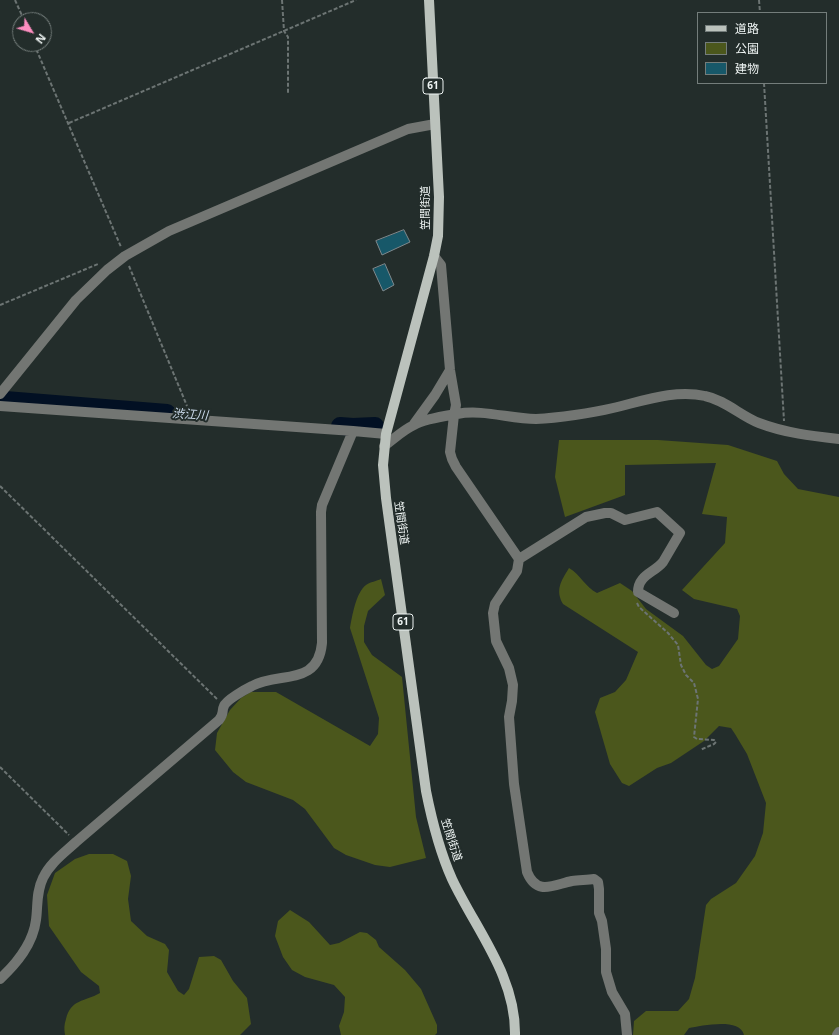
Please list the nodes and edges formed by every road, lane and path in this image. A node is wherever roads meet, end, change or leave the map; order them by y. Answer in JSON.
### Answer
{"nodes":[{"id":1,"x":15,"y":0,"type":"edge"},
{"id":2,"x":282,"y":0,"type":"edge"},
{"id":3,"x":356,"y":0,"type":"edge"},
{"id":4,"x":429,"y":0,"type":"edge"},
{"id":5,"x":759,"y":0,"type":"edge"},
{"id":6,"x":20,"y":12,"type":"edge"},
{"id":7,"x":760,"y":12,"type":"edge"},
{"id":8,"x":284,"y":31,"type":"junction"},
{"id":9,"x":38,"y":52,"type":"edge"},
{"id":10,"x":764,"y":84,"type":"edge"},
{"id":11,"x":288,"y":94,"type":"dead end"},
{"id":12,"x":69,"y":123,"type":"junction"},
{"id":13,"x":435,"y":124,"type":"junction"},
{"id":14,"x":124,"y":256,"type":"junction"},
{"id":15,"x":434,"y":256,"type":"junction"},
{"id":16,"x":107,"y":270,"type":"junction"},
{"id":17,"x":0,"y":305,"type":"edge"},
{"id":18,"x":450,"y":370,"type":"junction"},
{"id":19,"x":0,"y":394,"type":"edge"},
{"id":20,"x":0,"y":406,"type":"edge"},
{"id":21,"x":187,"y":406,"type":"dead end"},
{"id":22,"x":454,"y":415,"type":"junction"},
{"id":23,"x":414,"y":424,"type":"junction"},
{"id":24,"x":353,"y":431,"type":"junction"},
{"id":25,"x":785,"y":431,"type":"junction"},
{"id":26,"x":386,"y":434,"type":"junction"},
{"id":27,"x":839,"y":439,"type":"edge"},
{"id":28,"x":384,"y":446,"type":"junction"},
{"id":29,"x":0,"y":486,"type":"edge"},
{"id":30,"x":520,"y":559,"type":"junction"},
{"id":31,"x":638,"y":592,"type":"junction"},
{"id":32,"x":674,"y":613,"type":"dead end"},
{"id":33,"x":224,"y":706,"type":"junction"},
{"id":34,"x":700,"y":750,"type":"dead end"},
{"id":35,"x":0,"y":767,"type":"edge"},
{"id":36,"x":76,"y":842,"type":"junction"},
{"id":37,"x":0,"y":979,"type":"edge"},
{"id":38,"x":839,"y":1032,"type":"edge"},
{"id":39,"x":515,"y":1035,"type":"edge"},
{"id":40,"x":627,"y":1035,"type":"edge"},
{"id":41,"x":837,"y":1035,"type":"edge"}],
"edges":[{"from":1,"to":6,"type":"path"},
{"from":2,"to":8,"type":"path"},
{"from":3,"to":8,"type":"path"},
{"from":4,"to":13,"type":"main road","name":"笠間街道","number":"61"},
{"from":5,"to":7,"type":"path"},
{"from":8,"to":11,"type":"path"},
{"from":8,"to":12,"type":"path"},
{"from":9,"to":12,"type":"path"},
{"from":10,"to":25,"type":"path"},
{"from":12,"to":14,"type":"path"},
{"from":13,"to":14,"type":"street"},
{"from":13,"to":15,"type":"main road","name":"笠間街道","number":"61"},
{"from":14,"to":16,"type":"street"},
{"from":14,"to":21,"type":"path"},
{"from":15,"to":18,"type":"street"},
{"from":15,"to":26,"type":"main road","name":"笠間街道","number":"61"},
{"from":16,"to":17,"type":"path"},
{"from":16,"to":19,"type":"street"},
{"from":18,"to":22,"type":"street"},
{"from":18,"to":23,"type":"street"},
{"from":20,"to":24,"type":"street"},
{"from":22,"to":23,"type":"street"},
{"from":22,"to":25,"type":"street"},
{"from":22,"to":30,"type":"street"},
{"from":23,"to":28,"type":"street"},
{"from":24,"to":26,"type":"street"},
{"from":24,"to":33,"type":"street"},
{"from":25,"to":27,"type":"street"},
{"from":26,"to":28,"type":"main road","name":"笠間街道","number":"61"},
{"from":28,"to":39,"type":"main road","name":"笠間街道","number":"61"},
{"from":29,"to":33,"type":"path"},
{"from":30,"to":31,"type":"street"},
{"from":30,"to":40,"type":"street"},
{"from":31,"to":32,"type":"street"},
{"from":31,"to":34,"type":"path"},
{"from":33,"to":36,"type":"street"},
{"from":35,"to":36,"type":"path"},
{"from":36,"to":37,"type":"street"},
{"from":38,"to":41,"type":"street"}]}
